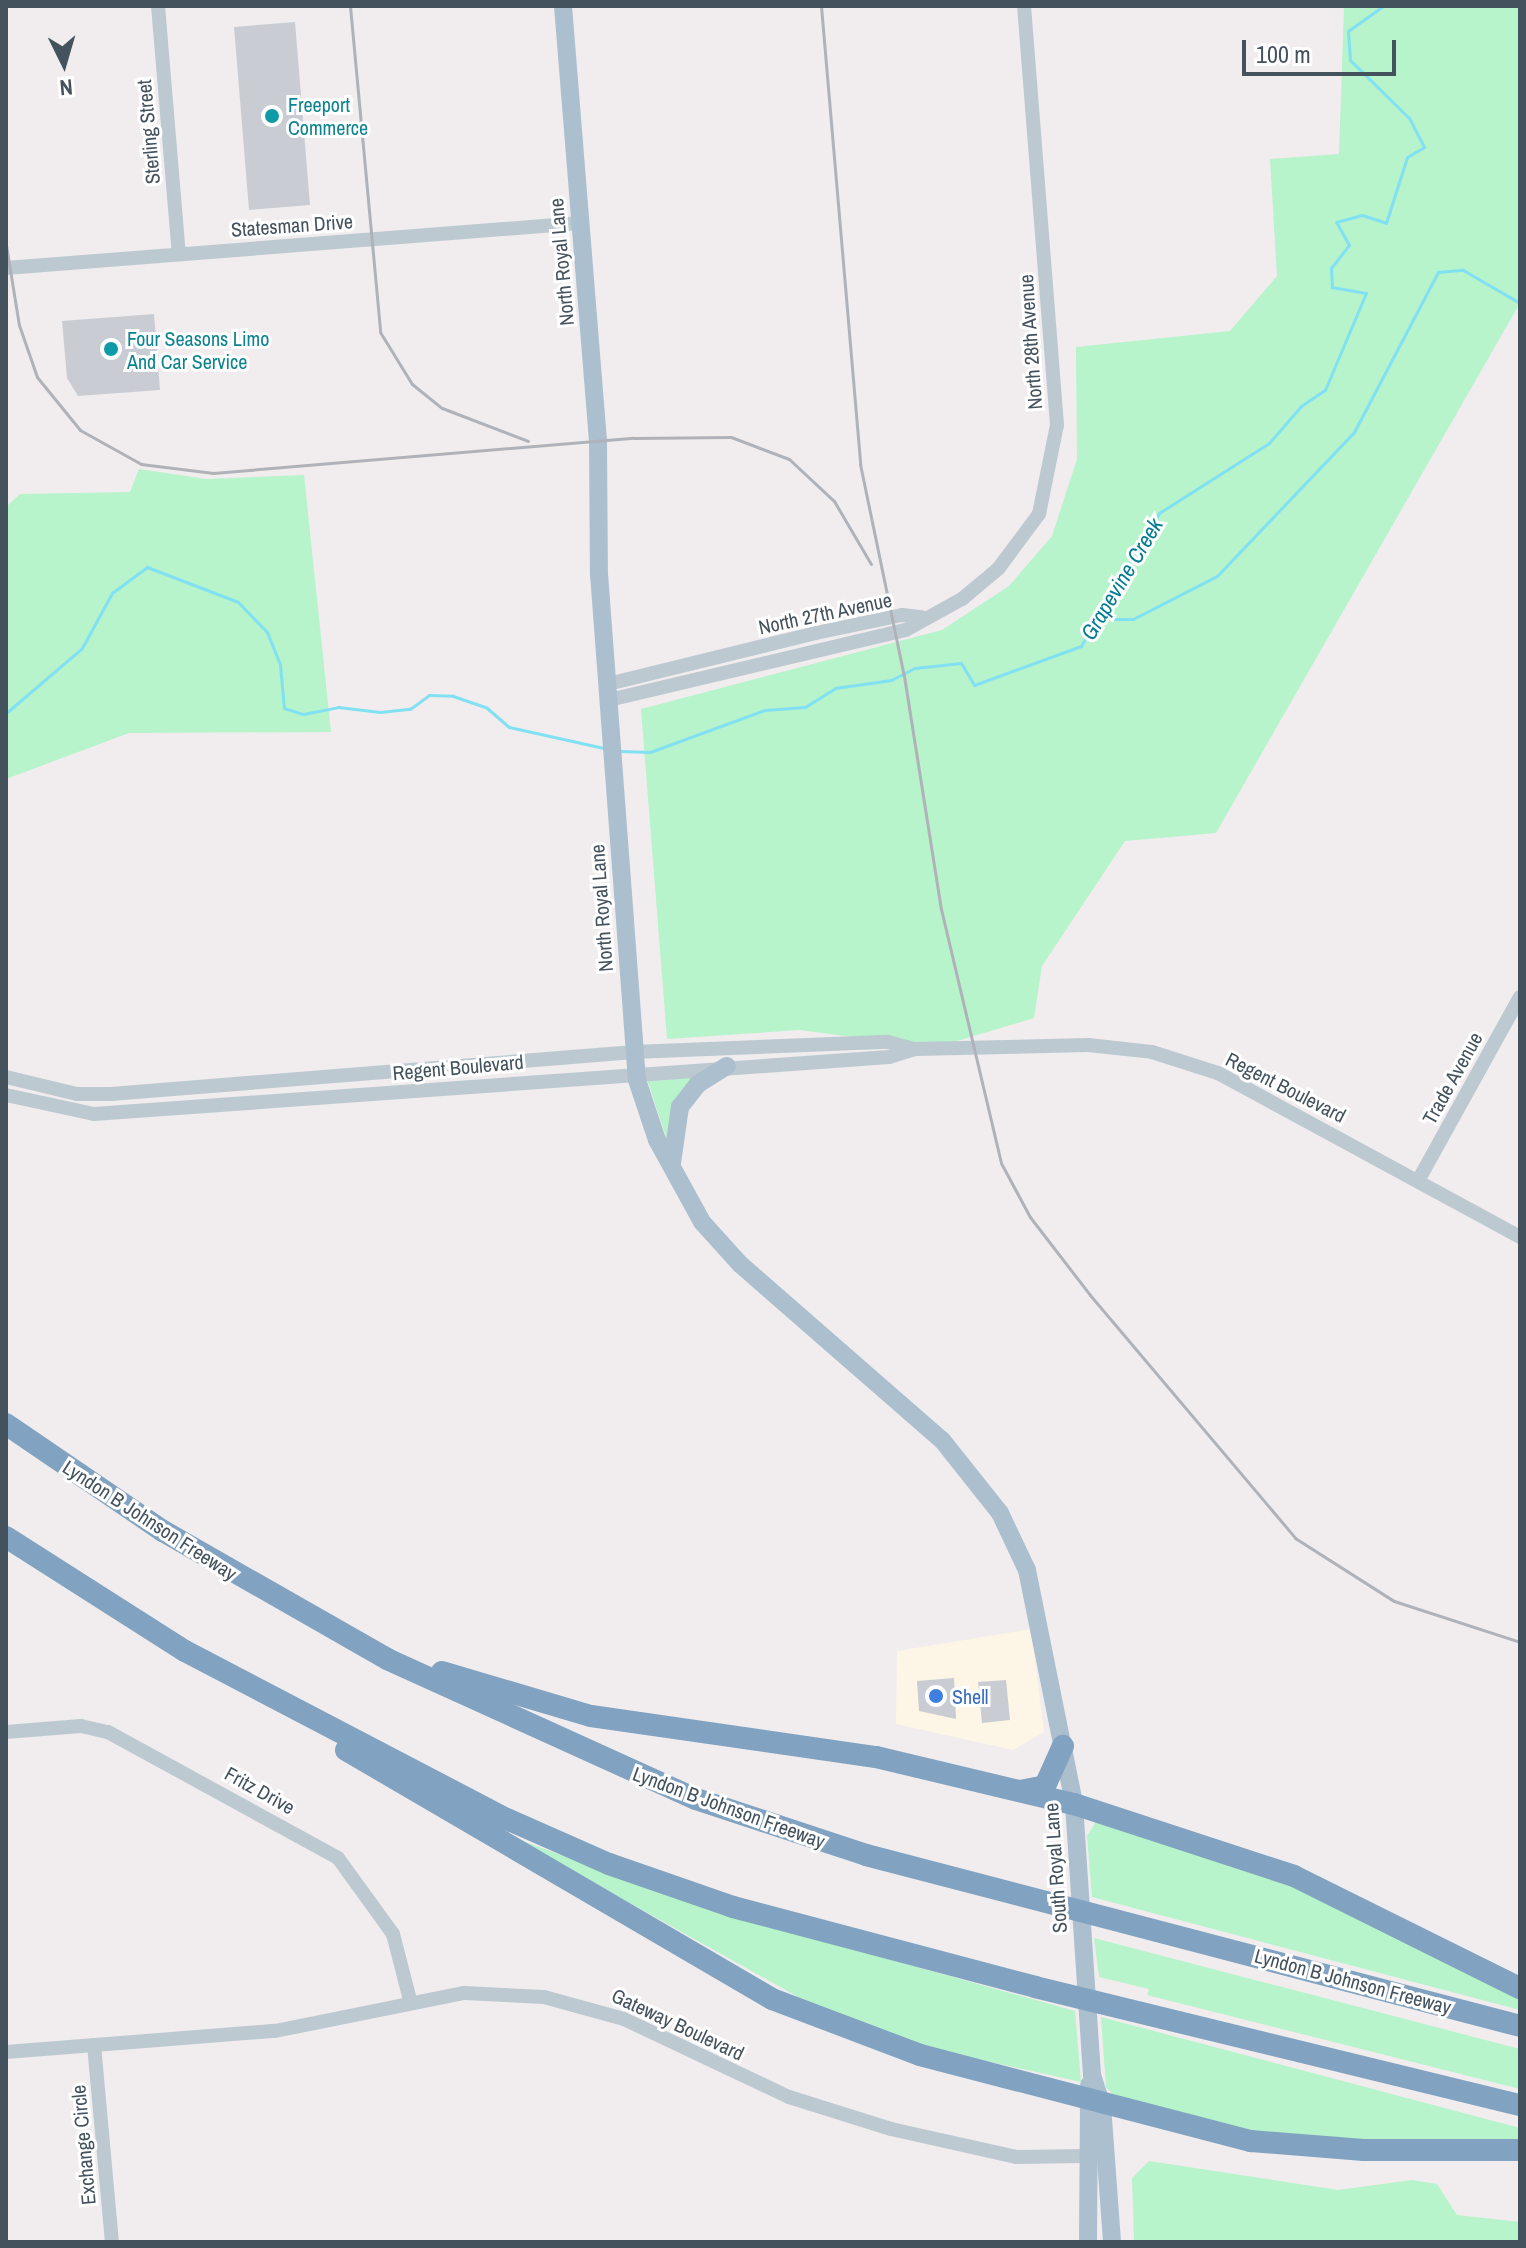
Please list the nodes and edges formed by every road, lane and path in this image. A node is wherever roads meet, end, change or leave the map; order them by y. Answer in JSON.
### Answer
{"nodes":[{"id":1,"x":158,"y":6,"type":"edge"},
{"id":2,"x":563,"y":6,"type":"edge"},
{"id":3,"x":1024,"y":6,"type":"edge"},
{"id":4,"x":580,"y":223,"type":"junction"},
{"id":5,"x":179,"y":254,"type":"junction"},
{"id":6,"x":6,"y":268,"type":"edge"},
{"id":7,"x":922,"y":617,"type":"junction"},
{"id":8,"x":816,"y":633,"type":"junction"},
{"id":9,"x":821,"y":650,"type":"junction"},
{"id":10,"x":608,"y":692,"type":"junction"},
{"id":11,"x":1520,"y":997,"type":"edge"},
{"id":12,"x":915,"y":1049,"type":"junction"},
{"id":13,"x":634,"y":1052,"type":"junction"},
{"id":14,"x":727,"y":1066,"type":"junction"},
{"id":15,"x":636,"y":1072,"type":"junction"},
{"id":16,"x":6,"y":1077,"type":"edge"},
{"id":17,"x":6,"y":1095,"type":"edge"},
{"id":18,"x":673,"y":1174,"type":"junction"},
{"id":19,"x":1419,"y":1179,"type":"junction"},
{"id":20,"x":1520,"y":1237,"type":"edge"},
{"id":21,"x":6,"y":1424,"type":"edge"},
{"id":22,"x":6,"y":1537,"type":"edge"},
{"id":23,"x":252,"y":1586,"type":"junction"},
{"id":24,"x":185,"y":1651,"type":"junction"},
{"id":25,"x":1049,"y":1658,"type":"joint"},
{"id":26,"x":6,"y":1732,"type":"edge"},
{"id":27,"x":1063,"y":1746,"type":"junction"},
{"id":28,"x":1017,"y":1791,"type":"junction"},
{"id":29,"x":1074,"y":1804,"type":"junction"},
{"id":30,"x":1520,"y":1988,"type":"edge"},
{"id":31,"x":410,"y":2000,"type":"junction"},
{"id":32,"x":1520,"y":2026,"type":"edge"},
{"id":33,"x":94,"y":2045,"type":"junction"},
{"id":34,"x":6,"y":2052,"type":"edge"},
{"id":35,"x":1094,"y":2103,"type":"junction"},
{"id":36,"x":1520,"y":2105,"type":"edge"},
{"id":37,"x":1520,"y":2150,"type":"edge"},
{"id":38,"x":1086,"y":2156,"type":"junction"},
{"id":39,"x":1088,"y":2240,"type":"edge"},
{"id":40,"x":1112,"y":2240,"type":"edge"},
{"id":41,"x":112,"y":2242,"type":"edge"}],
"edges":[{"from":1,"to":5,"type":"street","name":"Sterling Street"},
{"from":2,"to":4,"type":"main road","name":"North Royal Lane"},
{"from":3,"to":7,"type":"street","name":"North 28th Avenue"},
{"from":4,"to":5,"type":"street","name":"Statesman Drive"},
{"from":4,"to":10,"type":"main road","name":"North Royal Lane"},
{"from":5,"to":6,"type":"street","name":"Statesman Drive"},
{"from":7,"to":8,"type":"street","name":"North 27th Avenue"},
{"from":7,"to":9,"type":"street","name":"North 27th Avenue"},
{"from":8,"to":9,"type":"street"},
{"from":8,"to":10,"type":"street","name":"North 27th Avenue"},
{"from":9,"to":10,"type":"street","name":"North 27th Avenue"},
{"from":10,"to":13,"type":"main road","name":"North Royal Lane"},
{"from":11,"to":19,"type":"street","name":"Trade Avenue"},
{"from":12,"to":13,"type":"street","name":"Regent Boulevard"},
{"from":12,"to":14,"type":"street","name":"Regent Boulevard"},
{"from":12,"to":19,"type":"street","name":"Regent Boulevard"},
{"from":13,"to":15,"type":"main road","name":"North Royal Lane"},
{"from":13,"to":16,"type":"street","name":"Regent Boulevard"},
{"from":14,"to":15,"type":"street","name":"Regent Boulevard"},
{"from":14,"to":18,"type":"main road"},
{"from":15,"to":17,"type":"street","name":"Regent Boulevard"},
{"from":15,"to":18,"type":"main road","name":"North Royal Lane"},
{"from":18,"to":25,"type":"main road","name":"North Royal Lane"},
{"from":19,"to":20,"type":"street","name":"Regent Boulevard"},
{"from":21,"to":23,"type":"highway","name":"Lyndon B Johnson Freeway"},
{"from":22,"to":24,"type":"highway"},
{"from":23,"to":28,"type":"highway"},
{"from":23,"to":32,"type":"highway","name":"Lyndon B Johnson Freeway"},
{"from":24,"to":35,"type":"highway"},
{"from":24,"to":36,"type":"highway"},
{"from":25,"to":27,"type":"main road","name":"South Royal Lane"},
{"from":26,"to":31,"type":"street","name":"Fritz Drive"},
{"from":27,"to":28,"type":"highway"},
{"from":27,"to":29,"type":"main road","name":"South Royal Lane"},
{"from":28,"to":29,"type":"highway"},
{"from":29,"to":30,"type":"highway"},
{"from":29,"to":35,"type":"main road","name":"South Royal Lane"},
{"from":31,"to":33,"type":"street","name":"Gateway Boulevard"},
{"from":31,"to":38,"type":"street","name":"Gateway Boulevard"},
{"from":33,"to":34,"type":"street","name":"Gateway Boulevard"},
{"from":33,"to":41,"type":"street","name":"Exchange Circle"},
{"from":35,"to":37,"type":"highway"},
{"from":35,"to":38,"type":"main road","name":"South Royal Lane"},
{"from":35,"to":40,"type":"main road","name":"South Royal Lane"},
{"from":38,"to":39,"type":"main road","name":"South Royal Lane"},
{"from":39,"to":40,"type":"main road"}]}
